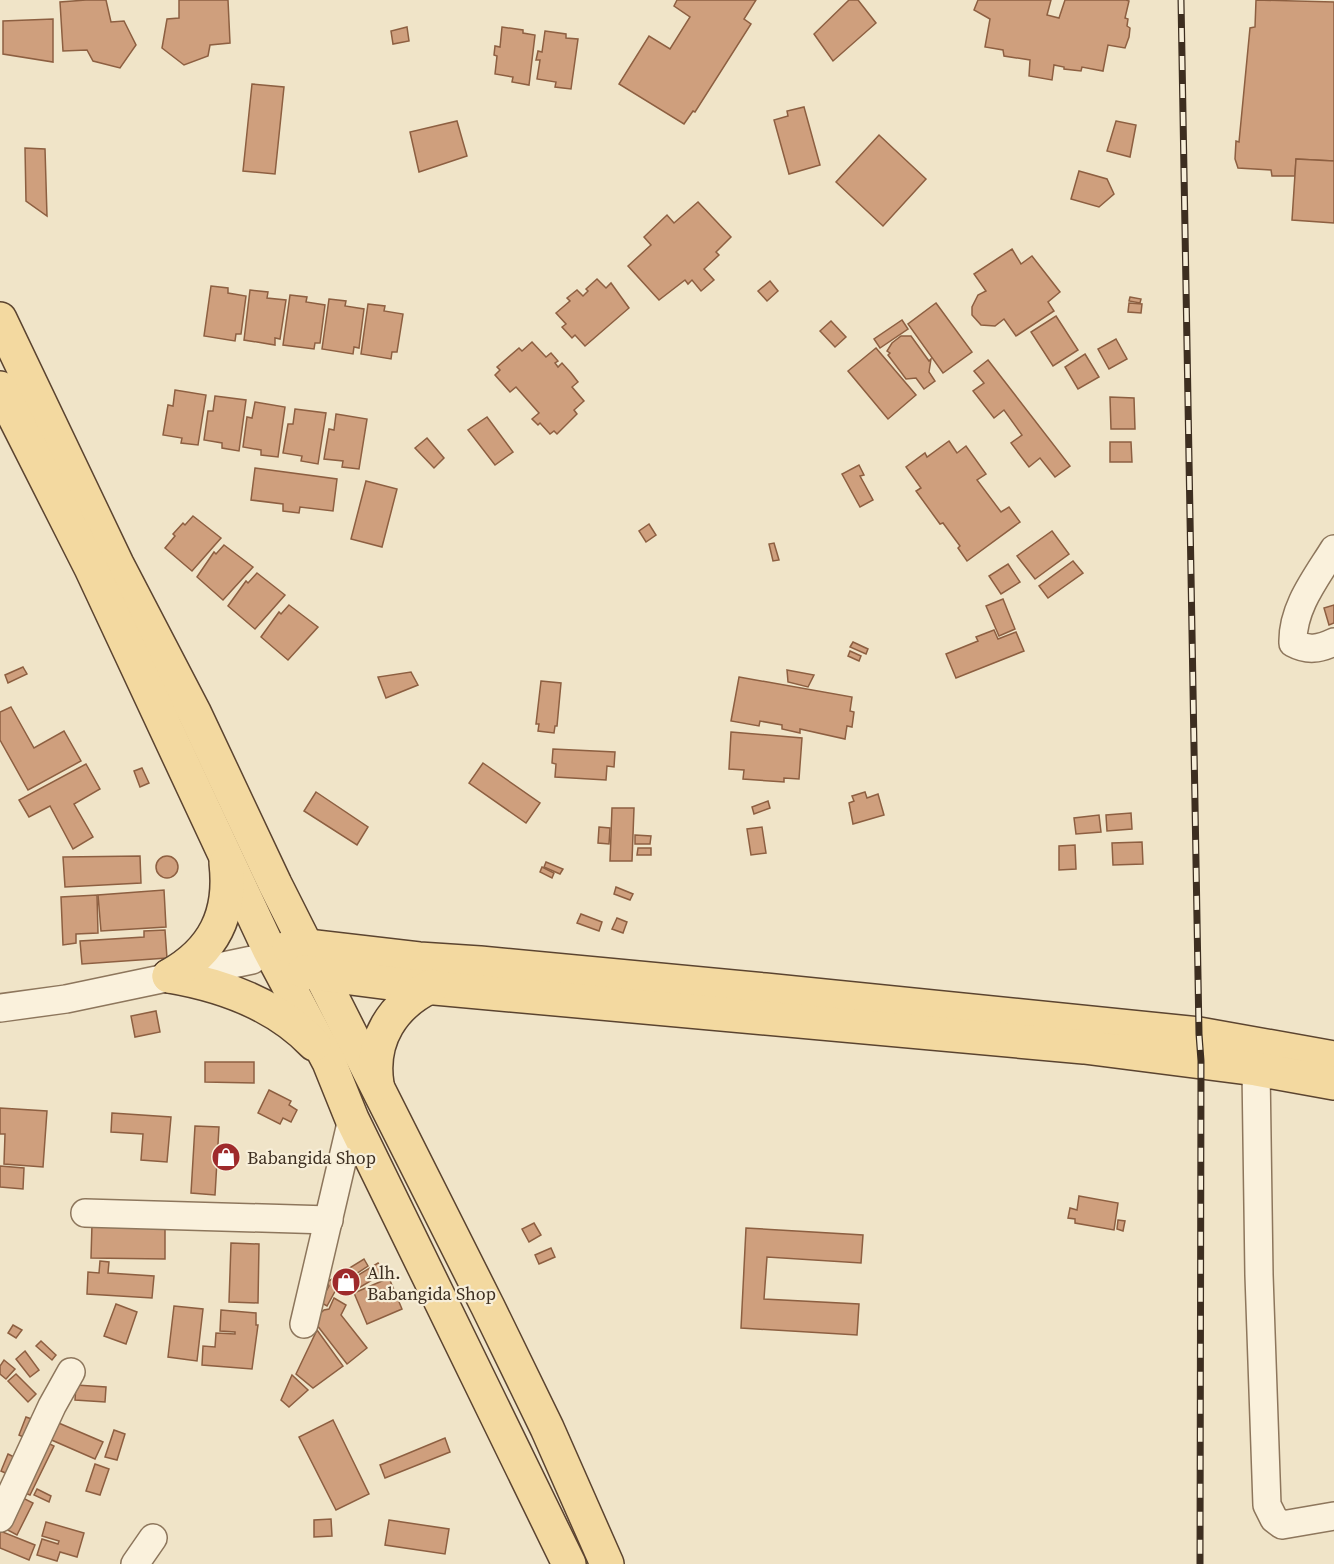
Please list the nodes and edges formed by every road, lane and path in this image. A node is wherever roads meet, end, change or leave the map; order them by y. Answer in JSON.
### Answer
{"nodes":[{"id":1,"x":0,"y":318,"type":"edge"},
{"id":2,"x":0,"y":388,"type":"edge"},
{"id":3,"x":1334,"y":549,"type":"edge"},
{"id":4,"x":1334,"y":642,"type":"edge"},
{"id":5,"x":222,"y":848,"type":"junction"},
{"id":6,"x":268,"y":959,"type":"junction"},
{"id":7,"x":313,"y":960,"type":"junction"},
{"id":8,"x":169,"y":976,"type":"junction"},
{"id":9,"x":432,"y":986,"type":"junction"},
{"id":10,"x":0,"y":1008,"type":"edge"},
{"id":11,"x":1334,"y":1058,"type":"edge"},
{"id":12,"x":328,"y":1062,"type":"junction"},
{"id":13,"x":1256,"y":1069,"type":"junction"},
{"id":14,"x":1334,"y":1083,"type":"edge"},
{"id":15,"x":378,"y":1088,"type":"junction"},
{"id":16,"x":352,"y":1119,"type":"junction"},
{"id":17,"x":85,"y":1213,"type":"dead end"},
{"id":18,"x":329,"y":1220,"type":"junction"},
{"id":19,"x":304,"y":1324,"type":"dead end"},
{"id":20,"x":71,"y":1372,"type":"dead end"},
{"id":21,"x":1334,"y":1516,"type":"edge"},
{"id":22,"x":0,"y":1518,"type":"edge"},
{"id":23,"x":153,"y":1538,"type":"dead end"},
{"id":24,"x":135,"y":1564,"type":"edge"},
{"id":25,"x":569,"y":1564,"type":"edge"},
{"id":26,"x":607,"y":1564,"type":"edge"}],
"edges":[{"from":1,"to":7,"type":"main road"},
{"from":2,"to":5,"type":"main road"},
{"from":3,"to":4,"type":"street"},
{"from":5,"to":6,"type":"main road"},
{"from":5,"to":8,"type":"main road"},
{"from":6,"to":7,"type":"main road"},
{"from":6,"to":8,"type":"street"},
{"from":6,"to":12,"type":"main road"},
{"from":7,"to":9,"type":"main road"},
{"from":7,"to":11,"type":"main road"},
{"from":7,"to":15,"type":"main road"},
{"from":8,"to":10,"type":"street"},
{"from":8,"to":12,"type":"main road"},
{"from":9,"to":13,"type":"main road"},
{"from":9,"to":15,"type":"main road"},
{"from":12,"to":16,"type":"main road"},
{"from":13,"to":14,"type":"main road"},
{"from":13,"to":21,"type":"street"},
{"from":15,"to":26,"type":"main road"},
{"from":16,"to":18,"type":"street"},
{"from":16,"to":25,"type":"main road"},
{"from":17,"to":18,"type":"street"},
{"from":18,"to":19,"type":"street"},
{"from":20,"to":22,"type":"street"},
{"from":23,"to":24,"type":"street"}]}
